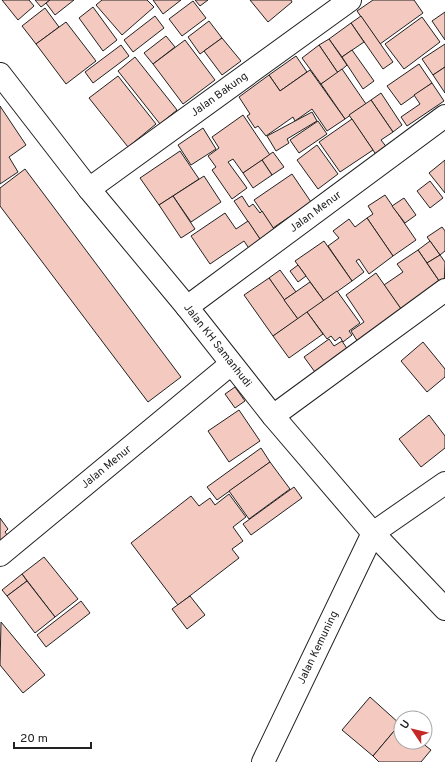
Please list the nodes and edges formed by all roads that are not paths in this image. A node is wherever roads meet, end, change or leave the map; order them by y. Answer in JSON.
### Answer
{"nodes":[{"id":1,"x":350,"y":0,"type":"edge"},
{"id":2,"x":0,"y":74,"type":"edge"},
{"id":3,"x":445,"y":116,"type":"edge"},
{"id":4,"x":89,"y":189,"type":"junction"},
{"id":5,"x":445,"y":290,"type":"edge"},
{"id":6,"x":187,"y":307,"type":"junction"},
{"id":7,"x":231,"y":364,"type":"junction"},
{"id":8,"x":273,"y":416,"type":"junction"},
{"id":9,"x":445,"y":483,"type":"edge"},
{"id":10,"x":373,"y":533,"type":"junction"},
{"id":11,"x":0,"y":555,"type":"edge"},
{"id":12,"x":445,"y":609,"type":"edge"},
{"id":13,"x":263,"y":762,"type":"edge"}],
"edges":[{"from":1,"to":4,"type":"street","name":"Jalan Bakung"},
{"from":2,"to":4,"type":"street","name":"Jalan KH Samanhudi"},
{"from":3,"to":6,"type":"street","name":"Jalan Menur"},
{"from":4,"to":6,"type":"street","name":"Jalan KH Samanhudi"},
{"from":5,"to":8,"type":"street"},
{"from":6,"to":7,"type":"street","name":"Jalan KH Samanhudi"},
{"from":7,"to":8,"type":"street","name":"Jalan KH Samanhudi"},
{"from":7,"to":11,"type":"street","name":"Jalan Menur"},
{"from":8,"to":10,"type":"street","name":"Jalan KH Samanhudi"},
{"from":9,"to":10,"type":"street"},
{"from":10,"to":12,"type":"street","name":"Jalan KH Samanhudi"},
{"from":10,"to":13,"type":"street","name":"Jalan Kemuning"}]}
